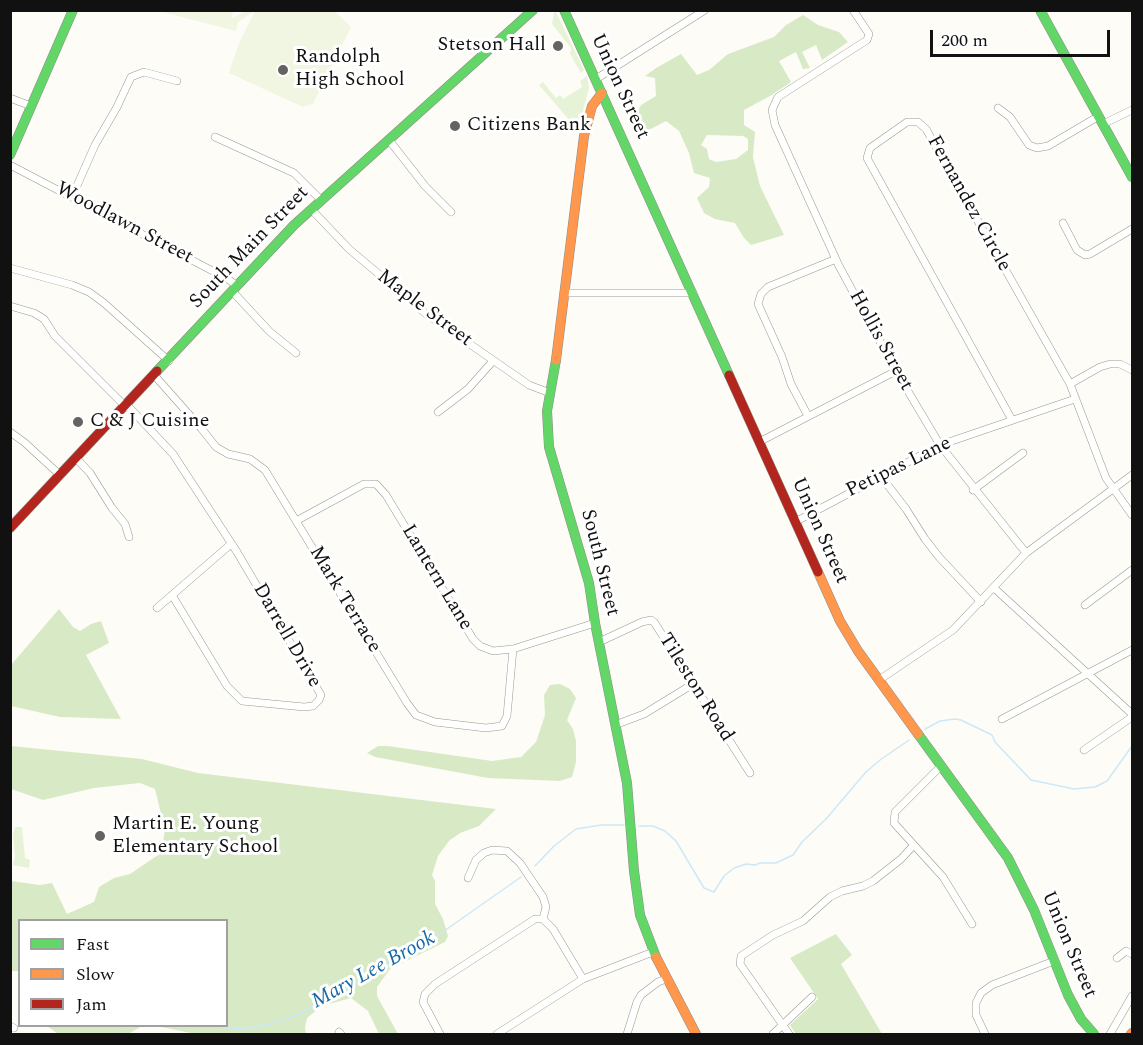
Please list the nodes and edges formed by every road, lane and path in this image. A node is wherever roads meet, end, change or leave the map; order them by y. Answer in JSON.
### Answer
{"nodes":[{"id":1,"x":73,"y":10,"type":"edge"},
{"id":2,"x":533,"y":10,"type":"edge"},
{"id":3,"x":564,"y":10,"type":"edge"},
{"id":4,"x":705,"y":10,"type":"edge"},
{"id":5,"x":853,"y":10,"type":"edge"},
{"id":6,"x":1040,"y":10,"type":"edge"},
{"id":7,"x":596,"y":78,"type":"junction"},
{"id":8,"x":177,"y":81,"type":"dead end"},
{"id":9,"x":602,"y":93,"type":"junction"},
{"id":10,"x":10,"y":98,"type":"edge"},
{"id":11,"x":31,"y":106,"type":"junction"},
{"id":12,"x":998,"y":108,"type":"dead end"},
{"id":13,"x":1132,"y":110,"type":"edge"},
{"id":14,"x":1101,"y":120,"type":"junction"},
{"id":15,"x":215,"y":137,"type":"dead end"},
{"id":16,"x":389,"y":140,"type":"junction"},
{"id":17,"x":10,"y":155,"type":"edge"},
{"id":18,"x":10,"y":165,"type":"edge"},
{"id":19,"x":1132,"y":177,"type":"edge"},
{"id":20,"x":72,"y":197,"type":"junction"},
{"id":21,"x":321,"y":200,"type":"junction"},
{"id":22,"x":311,"y":209,"type":"junction"},
{"id":23,"x":451,"y":212,"type":"dead end"},
{"id":24,"x":1063,"y":223,"type":"dead end"},
{"id":25,"x":1132,"y":229,"type":"edge"},
{"id":26,"x":836,"y":259,"type":"junction"},
{"id":27,"x":10,"y":268,"type":"edge"},
{"id":28,"x":234,"y":289,"type":"junction"},
{"id":29,"x":693,"y":292,"type":"junction"},
{"id":30,"x":564,"y":293,"type":"junction"},
{"id":31,"x":10,"y":306,"type":"edge"},
{"id":32,"x":296,"y":354,"type":"dead end"},
{"id":33,"x":169,"y":361,"type":"junction"},
{"id":34,"x":493,"y":361,"type":"junction"},
{"id":35,"x":1132,"y":370,"type":"edge"},
{"id":36,"x":896,"y":371,"type":"junction"},
{"id":37,"x":155,"y":376,"type":"junction"},
{"id":38,"x":1070,"y":384,"type":"junction"},
{"id":39,"x":550,"y":393,"type":"junction"},
{"id":40,"x":1075,"y":399,"type":"junction"},
{"id":41,"x":126,"y":406,"type":"junction"},
{"id":42,"x":438,"y":412,"type":"dead end"},
{"id":43,"x":808,"y":416,"type":"junction"},
{"id":44,"x":1012,"y":420,"type":"junction"},
{"id":45,"x":10,"y":432,"type":"edge"},
{"id":46,"x":759,"y":442,"type":"junction"},
{"id":47,"x":940,"y":445,"type":"junction"},
{"id":48,"x":1023,"y":453,"type":"dead end"},
{"id":49,"x":76,"y":459,"type":"junction"},
{"id":50,"x":1132,"y":475,"type":"edge"},
{"id":51,"x":60,"y":476,"type":"junction"},
{"id":52,"x":880,"y":476,"type":"junction"},
{"id":53,"x":1114,"y":489,"type":"junction"},
{"id":54,"x":974,"y":490,"type":"junction"},
{"id":55,"x":1132,"y":515,"type":"edge"},
{"id":56,"x":296,"y":521,"type":"junction"},
{"id":57,"x":795,"y":522,"type":"junction"},
{"id":58,"x":12,"y":525,"type":"edge"},
{"id":59,"x":129,"y":537,"type":"dead end"},
{"id":60,"x":231,"y":544,"type":"junction"},
{"id":61,"x":1026,"y":553,"type":"junction"},
{"id":62,"x":1132,"y":570,"type":"edge"},
{"id":63,"x":994,"y":588,"type":"junction"},
{"id":64,"x":172,"y":596,"type":"junction"},
{"id":65,"x":981,"y":602,"type":"junction"},
{"id":66,"x":1085,"y":605,"type":"dead end"},
{"id":67,"x":157,"y":608,"type":"dead end"},
{"id":68,"x":595,"y":623,"type":"junction"},
{"id":69,"x":599,"y":642,"type":"junction"},
{"id":70,"x":513,"y":650,"type":"junction"},
{"id":71,"x":1132,"y":650,"type":"edge"},
{"id":72,"x":1088,"y":674,"type":"junction"},
{"id":73,"x":879,"y":680,"type":"junction"},
{"id":74,"x":693,"y":684,"type":"junction"},
{"id":75,"x":1132,"y":716,"type":"edge"},
{"id":76,"x":1002,"y":719,"type":"dead end"},
{"id":77,"x":615,"y":726,"type":"junction"},
{"id":78,"x":1084,"y":750,"type":"dead end"},
{"id":79,"x":941,"y":766,"type":"junction"},
{"id":80,"x":750,"y":773,"type":"dead end"},
{"id":81,"x":913,"y":846,"type":"junction"},
{"id":82,"x":468,"y":878,"type":"dead end"},
{"id":83,"x":543,"y":919,"type":"junction"},
{"id":84,"x":972,"y":924,"type":"dead end"},
{"id":85,"x":653,"y":952,"type":"junction"},
{"id":86,"x":1132,"y":954,"type":"edge"},
{"id":87,"x":1117,"y":958,"type":"dead end"},
{"id":88,"x":1054,"y":961,"type":"junction"},
{"id":89,"x":583,"y":979,"type":"junction"},
{"id":90,"x":666,"y":979,"type":"junction"},
{"id":91,"x":1132,"y":996,"type":"edge"},
{"id":92,"x":812,"y":997,"type":"dead end"},
{"id":93,"x":783,"y":1025,"type":"junction"},
{"id":94,"x":440,"y":1035,"type":"edge"},
{"id":95,"x":497,"y":1035,"type":"edge"},
{"id":96,"x":627,"y":1035,"type":"edge"},
{"id":97,"x":696,"y":1035,"type":"edge"},
{"id":98,"x":773,"y":1035,"type":"edge"},
{"id":99,"x":789,"y":1035,"type":"edge"},
{"id":100,"x":985,"y":1035,"type":"edge"},
{"id":101,"x":1094,"y":1035,"type":"edge"},
{"id":102,"x":1110,"y":1035,"type":"edge"}],
"edges":[{"from":1,"to":11,"type":"main road"},
{"from":2,"to":16,"type":"main road","name":"South Main Street"},
{"from":3,"to":7,"type":"main road","name":"Union Street"},
{"from":4,"to":7,"type":"street"},
{"from":5,"to":26,"type":"street","name":"Hollis Street"},
{"from":6,"to":14,"type":"main road"},
{"from":7,"to":9,"type":"main road","name":"Union Street"},
{"from":8,"to":20,"type":"street"},
{"from":9,"to":29,"type":"main road","name":"Union Street"},
{"from":9,"to":30,"type":"main road","name":"South Street"},
{"from":10,"to":11,"type":"street"},
{"from":11,"to":17,"type":"main road"},
{"from":12,"to":14,"type":"street"},
{"from":13,"to":14,"type":"street"},
{"from":14,"to":19,"type":"main road"},
{"from":15,"to":21,"type":"street"},
{"from":16,"to":21,"type":"main road","name":"South Main Street"},
{"from":16,"to":23,"type":"street"},
{"from":18,"to":20,"type":"street","name":"Woodlawn Street"},
{"from":20,"to":28,"type":"street","name":"Woodlawn Street"},
{"from":21,"to":22,"type":"main road","name":"South Main Street"},
{"from":22,"to":28,"type":"main road","name":"South Main Street"},
{"from":22,"to":34,"type":"street","name":"Maple Street"},
{"from":24,"to":25,"type":"street"},
{"from":26,"to":36,"type":"street","name":"Hollis Street"},
{"from":26,"to":43,"type":"street"},
{"from":27,"to":33,"type":"street"},
{"from":28,"to":32,"type":"street","name":"Woodlawn Street"},
{"from":28,"to":33,"type":"main road","name":"South Main Street"},
{"from":29,"to":30,"type":"street"},
{"from":29,"to":46,"type":"main road","name":"Union Street"},
{"from":30,"to":39,"type":"main road","name":"South Street"},
{"from":31,"to":41,"type":"street","name":"Darrell Drive"},
{"from":33,"to":37,"type":"main road","name":"South Main Street"},
{"from":34,"to":39,"type":"street","name":"Maple Street"},
{"from":34,"to":42,"type":"street"},
{"from":35,"to":38,"type":"street"},
{"from":36,"to":43,"type":"street"},
{"from":36,"to":47,"type":"street","name":"Hollis Street"},
{"from":37,"to":41,"type":"main road","name":"South Main Street"},
{"from":37,"to":56,"type":"street","name":"Mark Terrace"},
{"from":38,"to":40,"type":"street","name":"Fernandez Circle"},
{"from":38,"to":44,"type":"street","name":"Fernandez Circle"},
{"from":39,"to":68,"type":"main road","name":"South Street"},
{"from":40,"to":44,"type":"street","name":"Petipas Lane"},
{"from":40,"to":53,"type":"street","name":"Fernandez Circle"},
{"from":41,"to":49,"type":"main road","name":"South Main Street"},
{"from":41,"to":60,"type":"street","name":"Darrell Drive"},
{"from":43,"to":46,"type":"street"},
{"from":44,"to":47,"type":"street","name":"Petipas Lane"},
{"from":45,"to":51,"type":"street"},
{"from":46,"to":57,"type":"main road","name":"Union Street"},
{"from":47,"to":52,"type":"street","name":"Petipas Lane"},
{"from":47,"to":54,"type":"street","name":"Hollis Street"},
{"from":48,"to":54,"type":"street"},
{"from":49,"to":51,"type":"main road","name":"South Main Street"},
{"from":49,"to":59,"type":"street"},
{"from":50,"to":53,"type":"street"},
{"from":51,"to":58,"type":"main road","name":"South Main Street"},
{"from":52,"to":57,"type":"street","name":"Petipas Lane"},
{"from":52,"to":65,"type":"street"},
{"from":53,"to":55,"type":"street","name":"Fernandez Circle"},
{"from":53,"to":61,"type":"street"},
{"from":54,"to":61,"type":"street","name":"Hollis Street"},
{"from":56,"to":70,"type":"street","name":"Lantern Lane"},
{"from":56,"to":70,"type":"street","name":"Mark Terrace"},
{"from":57,"to":73,"type":"main road","name":"Union Street"},
{"from":60,"to":64,"type":"street"},
{"from":60,"to":64,"type":"street","name":"Darrell Drive"},
{"from":61,"to":63,"type":"street"},
{"from":62,"to":66,"type":"street"},
{"from":63,"to":65,"type":"street"},
{"from":63,"to":72,"type":"street"},
{"from":64,"to":67,"type":"street"},
{"from":65,"to":73,"type":"street"},
{"from":68,"to":69,"type":"main road","name":"South Street"},
{"from":68,"to":70,"type":"street","name":"Lantern Lane"},
{"from":69,"to":74,"type":"street","name":"Tileston Road"},
{"from":69,"to":77,"type":"main road","name":"South Street"},
{"from":71,"to":72,"type":"street"},
{"from":72,"to":75,"type":"street"},
{"from":72,"to":76,"type":"street"},
{"from":73,"to":79,"type":"main road","name":"Union Street"},
{"from":74,"to":77,"type":"street"},
{"from":74,"to":80,"type":"street","name":"Tileston Road"},
{"from":75,"to":78,"type":"street"},
{"from":77,"to":85,"type":"main road","name":"South Street"},
{"from":79,"to":81,"type":"street"},
{"from":79,"to":88,"type":"main road","name":"Union Street"},
{"from":81,"to":84,"type":"street"},
{"from":81,"to":93,"type":"street"},
{"from":82,"to":83,"type":"street"},
{"from":83,"to":89,"type":"street"},
{"from":83,"to":94,"type":"street"},
{"from":85,"to":89,"type":"street"},
{"from":85,"to":90,"type":"main road","name":"South Street"},
{"from":86,"to":87,"type":"street"},
{"from":88,"to":100,"type":"street"},
{"from":88,"to":101,"type":"main road","name":"Union Street"},
{"from":89,"to":95,"type":"street"},
{"from":90,"to":96,"type":"street"},
{"from":90,"to":97,"type":"main road","name":"South Street"},
{"from":91,"to":102,"type":"street"},
{"from":92,"to":93,"type":"street"},
{"from":93,"to":98,"type":"street"},
{"from":93,"to":99,"type":"street"}]}
